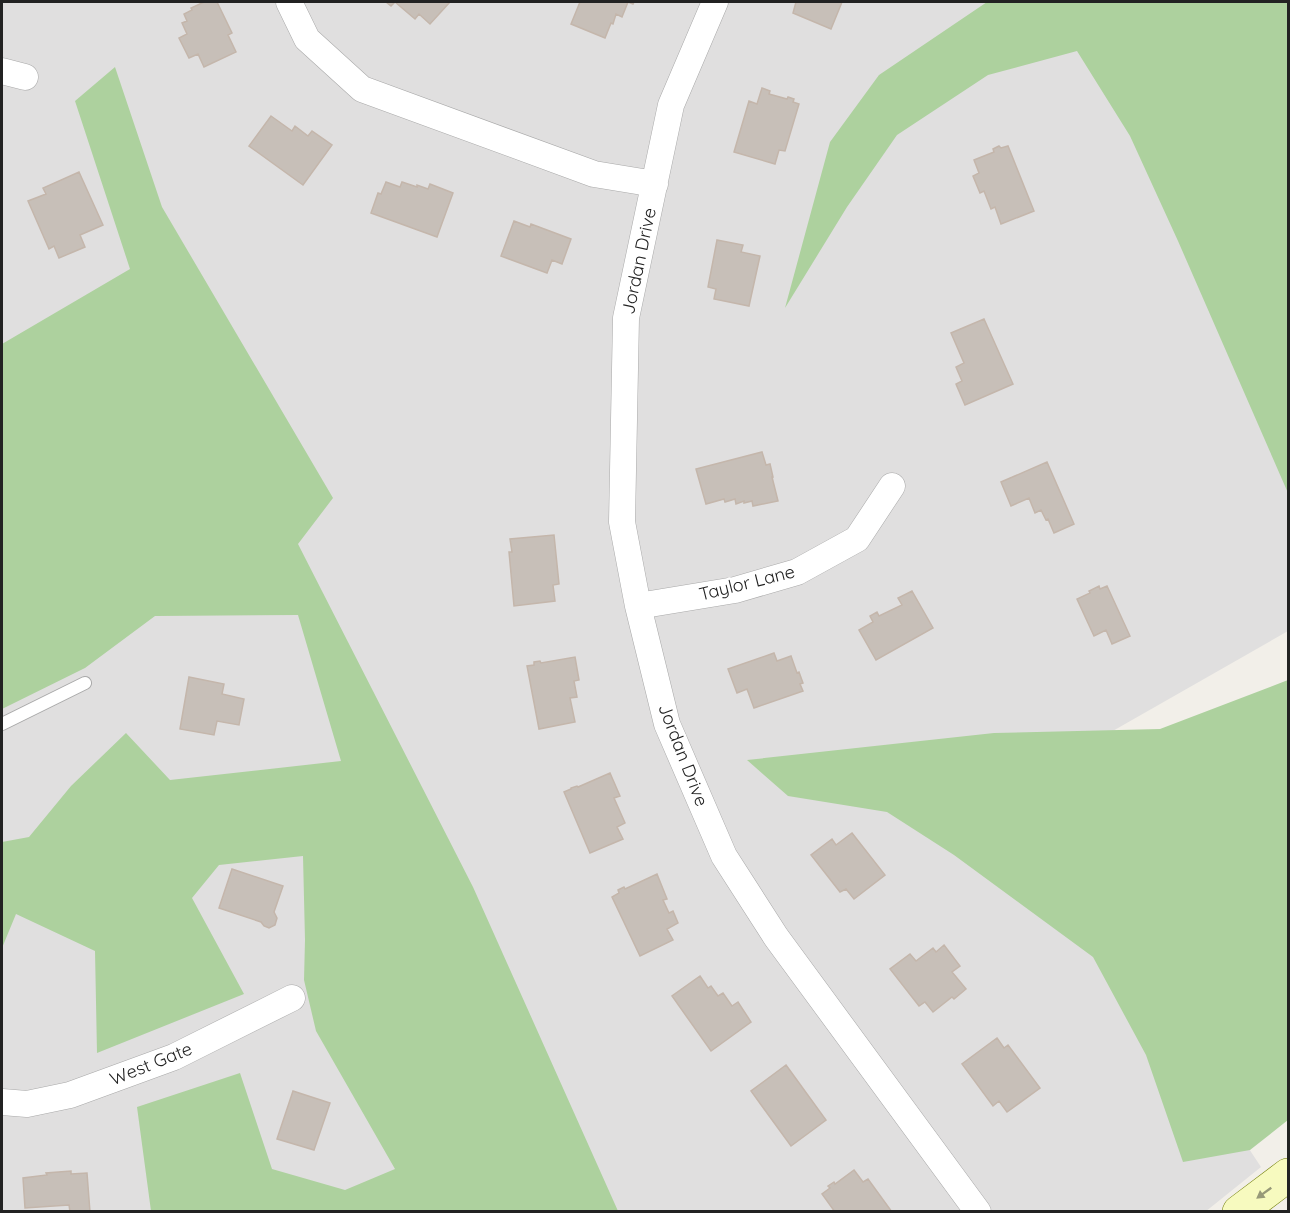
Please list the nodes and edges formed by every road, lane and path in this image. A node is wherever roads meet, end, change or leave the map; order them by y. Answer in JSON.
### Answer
{"nodes":[{"id":1,"x":289,"y":2,"type":"edge"},
{"id":2,"x":715,"y":2,"type":"edge"},
{"id":3,"x":655,"y":184,"type":"junction"},
{"id":4,"x":892,"y":486,"type":"dead end"},
{"id":5,"x":638,"y":606,"type":"junction"},
{"id":6,"x":86,"y":683,"type":"dead end"},
{"id":7,"x":2,"y":724,"type":"edge"},
{"id":8,"x":291,"y":998,"type":"dead end"},
{"id":9,"x":2,"y":1102,"type":"edge"},
{"id":10,"x":1288,"y":1175,"type":"edge"},
{"id":11,"x":978,"y":1212,"type":"edge"},
{"id":12,"x":1239,"y":1212,"type":"edge"}],
"edges":[{"from":1,"to":3,"type":"street","name":"Jordan Drive"},
{"from":2,"to":3,"type":"street","name":"Jordan Drive"},
{"from":3,"to":5,"type":"street","name":"Jordan Drive"},
{"from":4,"to":5,"type":"street","name":"Taylor Lane"},
{"from":5,"to":11,"type":"street","name":"Jordan Drive"},
{"from":6,"to":7,"type":"lane"},
{"from":8,"to":9,"type":"street","name":"West Gate"},
{"from":10,"to":12,"type":"main road","one_way":true}]}
